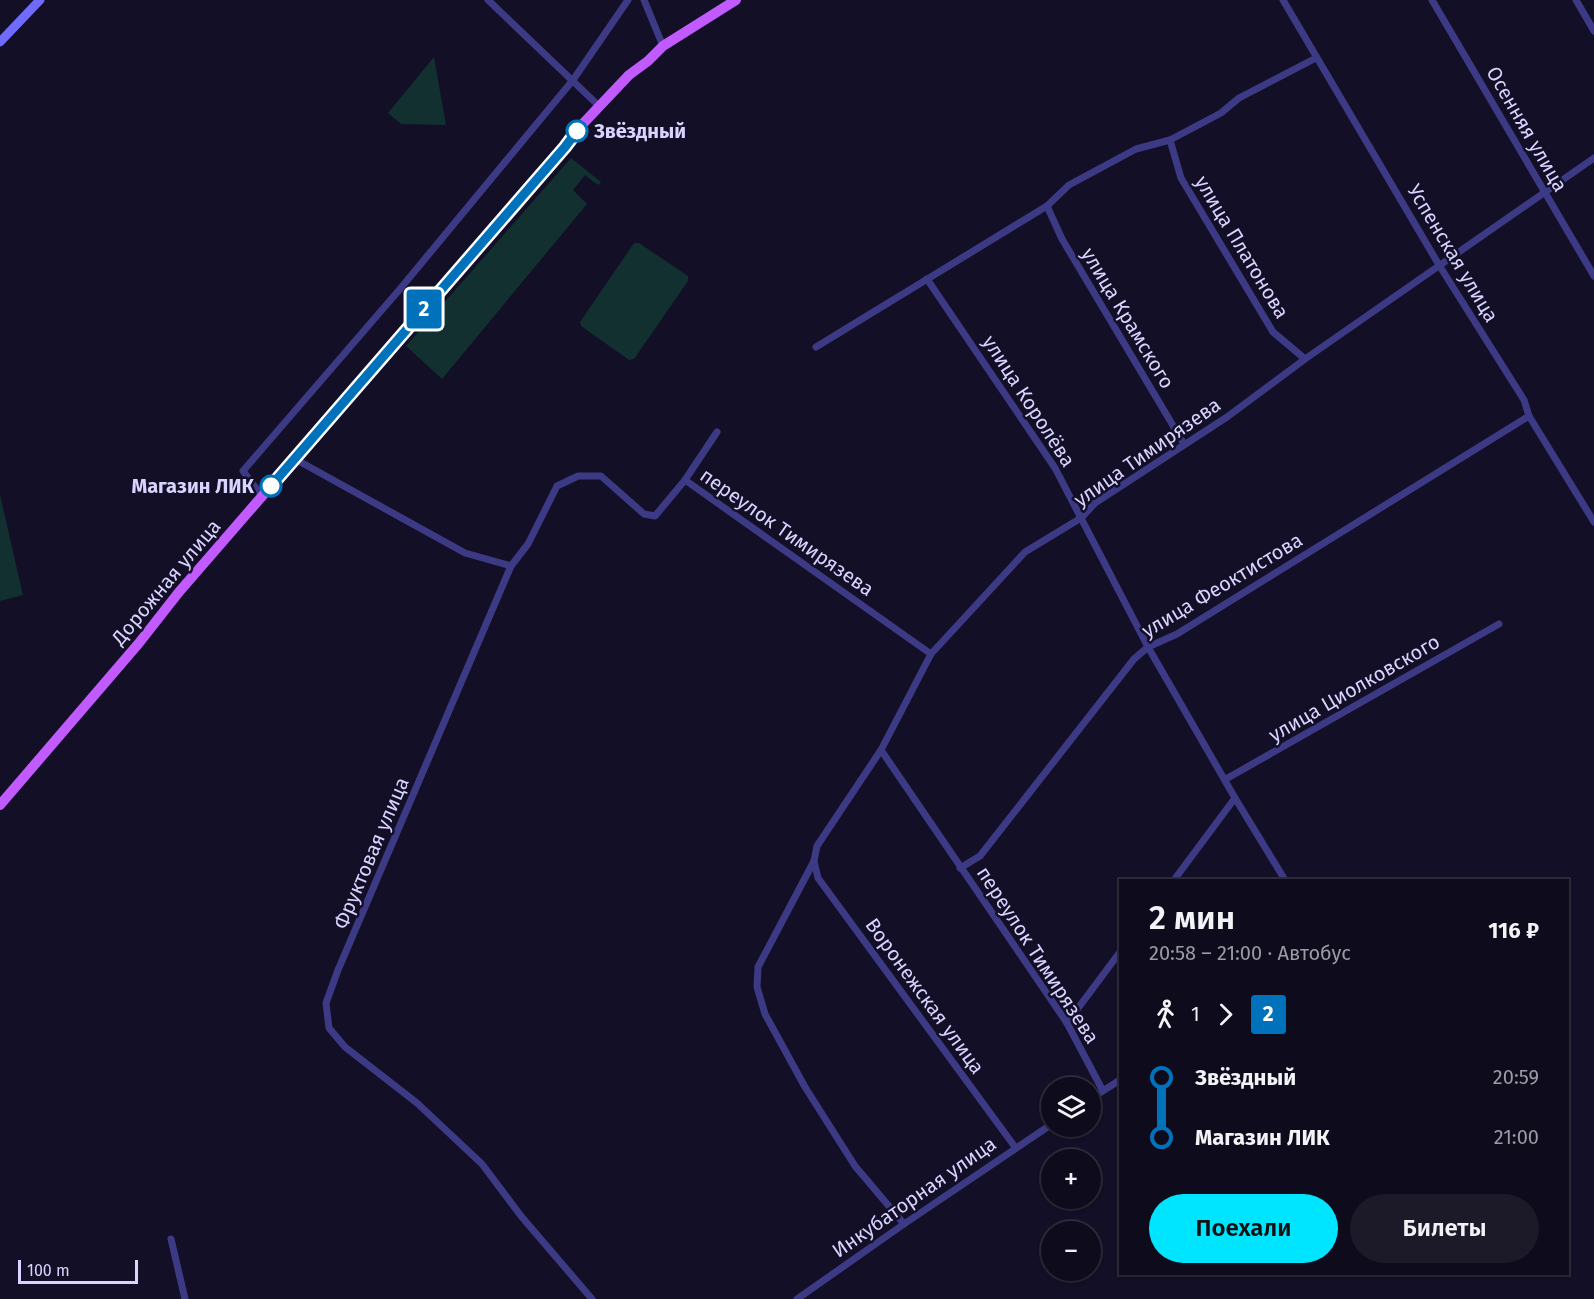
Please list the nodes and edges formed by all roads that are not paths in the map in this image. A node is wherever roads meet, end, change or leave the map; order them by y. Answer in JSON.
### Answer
{"nodes":[{"id":1,"x":40,"y":0,"type":"edge"},
{"id":2,"x":488,"y":0,"type":"edge"},
{"id":3,"x":628,"y":0,"type":"edge"},
{"id":4,"x":644,"y":0,"type":"edge"},
{"id":5,"x":736,"y":0,"type":"edge"},
{"id":6,"x":1283,"y":0,"type":"edge"},
{"id":7,"x":1432,"y":0,"type":"edge"},
{"id":8,"x":1576,"y":0,"type":"edge"},
{"id":9,"x":1594,"y":31,"type":"edge"},
{"id":10,"x":0,"y":42,"type":"edge"},
{"id":11,"x":663,"y":46,"type":"junction"},
{"id":12,"x":1316,"y":58,"type":"junction"},
{"id":13,"x":573,"y":80,"type":"junction"},
{"id":14,"x":599,"y":106,"type":"junction"},
{"id":15,"x":1170,"y":140,"type":"junction"},
{"id":16,"x":1594,"y":158,"type":"edge"},
{"id":17,"x":1545,"y":192,"type":"junction"},
{"id":18,"x":1047,"y":206,"type":"junction"},
{"id":19,"x":1439,"y":265,"type":"junction"},
{"id":20,"x":1594,"y":276,"type":"edge"},
{"id":21,"x":927,"y":279,"type":"junction"},
{"id":22,"x":816,"y":347,"type":"dead end"},
{"id":23,"x":1305,"y":359,"type":"junction"},
{"id":24,"x":1529,"y":416,"type":"junction"},
{"id":25,"x":717,"y":432,"type":"dead end"},
{"id":26,"x":1184,"y":444,"type":"junction"},
{"id":27,"x":295,"y":459,"type":"junction"},
{"id":28,"x":685,"y":480,"type":"junction"},
{"id":29,"x":262,"y":496,"type":"junction"},
{"id":30,"x":1081,"y":518,"type":"junction"},
{"id":31,"x":1594,"y":522,"type":"edge"},
{"id":32,"x":511,"y":566,"type":"junction"},
{"id":33,"x":1499,"y":624,"type":"dead end"},
{"id":34,"x":1148,"y":646,"type":"junction"},
{"id":35,"x":931,"y":654,"type":"junction"},
{"id":36,"x":881,"y":750,"type":"junction"},
{"id":37,"x":1226,"y":779,"type":"junction"},
{"id":38,"x":1235,"y":798,"type":"junction"},
{"id":39,"x":0,"y":805,"type":"edge"},
{"id":40,"x":814,"y":861,"type":"junction"},
{"id":41,"x":960,"y":868,"type":"junction"},
{"id":42,"x":1175,"y":879,"type":"edge"},
{"id":43,"x":1284,"y":879,"type":"edge"},
{"id":44,"x":1119,"y":953,"type":"edge"},
{"id":45,"x":1067,"y":1023,"type":"junction"},
{"id":46,"x":1119,"y":1081,"type":"edge"},
{"id":47,"x":1103,"y":1091,"type":"joint"},
{"id":48,"x":1041,"y":1131,"type":"edge"},
{"id":49,"x":1015,"y":1148,"type":"junction"},
{"id":50,"x":904,"y":1224,"type":"junction"},
{"id":51,"x":171,"y":1239,"type":"dead end"},
{"id":52,"x":185,"y":1299,"type":"edge"},
{"id":53,"x":592,"y":1299,"type":"edge"},
{"id":54,"x":797,"y":1299,"type":"edge"}],
"edges":[{"from":1,"to":10,"type":"main road"},
{"from":2,"to":13,"type":"street"},
{"from":3,"to":13,"type":"street"},
{"from":4,"to":11,"type":"street"},
{"from":5,"to":11,"type":"main road","name":"Дорожная улица"},
{"from":6,"to":12,"type":"street","name":"Успенская улица"},
{"from":7,"to":17,"type":"street","name":"Осенняя улица"},
{"from":8,"to":9,"type":"street"},
{"from":11,"to":14,"type":"main road","name":"Дорожная улица"},
{"from":12,"to":15,"type":"street"},
{"from":12,"to":19,"type":"street","name":"Успенская улица"},
{"from":13,"to":14,"type":"street"},
{"from":13,"to":29,"type":"street"},
{"from":14,"to":27,"type":"main road","name":"Дорожная улица"},
{"from":15,"to":18,"type":"street"},
{"from":15,"to":23,"type":"street","name":"улица Платонова"},
{"from":16,"to":17,"type":"street","name":"улица Тимирязева"},
{"from":17,"to":19,"type":"street","name":"улица Тимирязева"},
{"from":17,"to":20,"type":"street","name":"Осенняя улица"},
{"from":18,"to":21,"type":"street"},
{"from":18,"to":26,"type":"street","name":"улица Крамского"},
{"from":19,"to":23,"type":"street","name":"улица Тимирязева"},
{"from":19,"to":24,"type":"street","name":"Успенская улица"},
{"from":21,"to":22,"type":"street"},
{"from":21,"to":30,"type":"street","name":"улица Королёва"},
{"from":23,"to":26,"type":"street","name":"улица Тимирязева"},
{"from":24,"to":31,"type":"street","name":"Успенская улица"},
{"from":24,"to":34,"type":"street","name":"улица Феоктистова"},
{"from":25,"to":28,"type":"street"},
{"from":26,"to":30,"type":"street","name":"улица Тимирязева"},
{"from":27,"to":29,"type":"main road","name":"Дорожная улица"},
{"from":27,"to":32,"type":"street"},
{"from":28,"to":32,"type":"street","name":"переулок Тимирязева"},
{"from":28,"to":35,"type":"street","name":"переулок Тимирязева"},
{"from":29,"to":39,"type":"main road","name":"Дорожная улица"},
{"from":30,"to":34,"type":"street","name":"улица Королёва"},
{"from":30,"to":35,"type":"street","name":"улица Тимирязева"},
{"from":32,"to":53,"type":"street","name":"Фруктовая улица"},
{"from":33,"to":37,"type":"street","name":"улица Циолковского"},
{"from":34,"to":37,"type":"street","name":"улица Королёва"},
{"from":34,"to":41,"type":"street","name":"улица Феоктистова"},
{"from":35,"to":36,"type":"street","name":"улица Тимирязева"},
{"from":36,"to":40,"type":"street","name":"улица Тимирязева"},
{"from":36,"to":41,"type":"street","name":"переулок Тимирязева"},
{"from":37,"to":38,"type":"street","name":"улица Королёва"},
{"from":38,"to":42,"type":"street"},
{"from":38,"to":43,"type":"street","name":"улица Королёва"},
{"from":40,"to":49,"type":"street","name":"Воронежская улица"},
{"from":40,"to":50,"type":"street","name":"улица Тимирязева"},
{"from":41,"to":45,"type":"street","name":"переулок Тимирязева"},
{"from":44,"to":45,"type":"street"},
{"from":45,"to":47,"type":"street","name":"переулок Тимирязева"},
{"from":46,"to":47,"type":"street"},
{"from":48,"to":49,"type":"street","name":"Инкубаторная улица"},
{"from":49,"to":50,"type":"street","name":"Инкубаторная улица"},
{"from":50,"to":54,"type":"street","name":"Инкубаторная улица"},
{"from":51,"to":52,"type":"street"}]}
